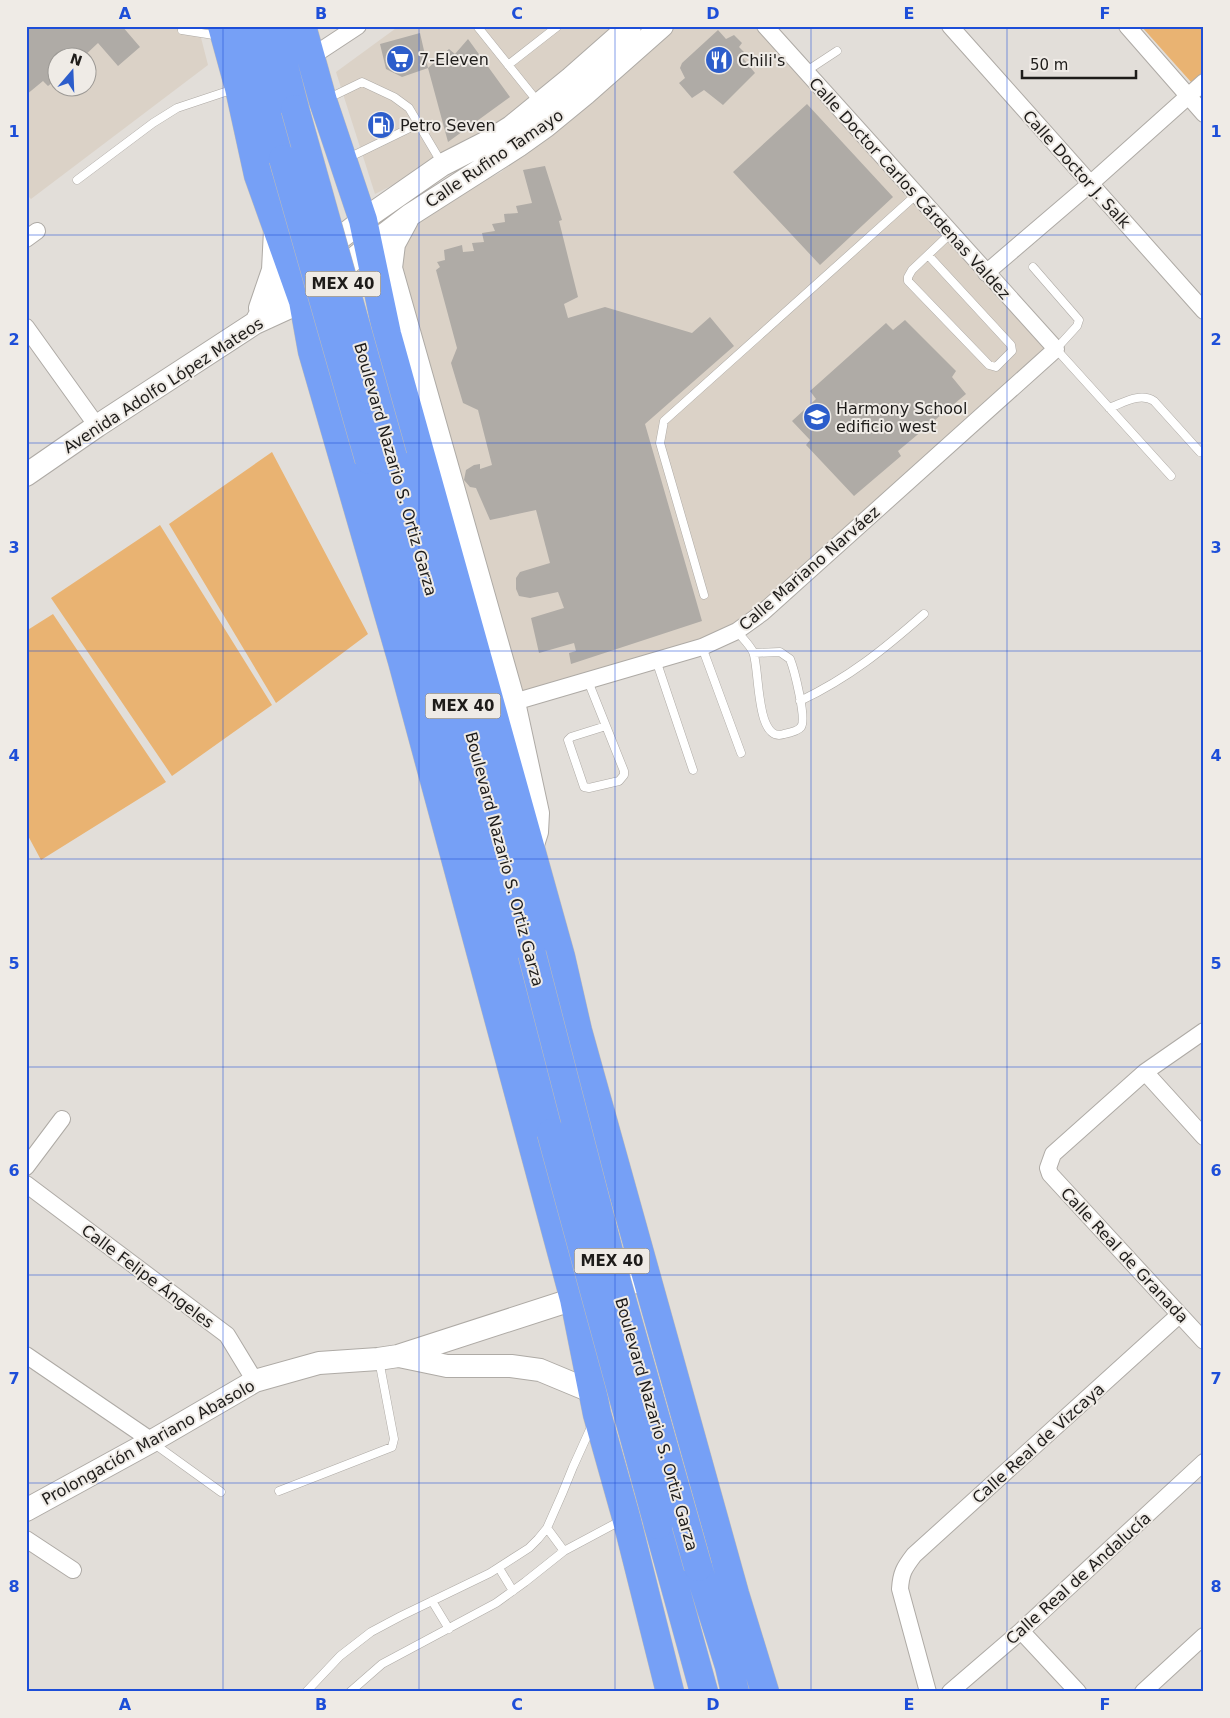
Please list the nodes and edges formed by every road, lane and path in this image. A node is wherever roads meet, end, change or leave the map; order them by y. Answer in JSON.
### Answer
{"nodes":[{"id":1,"x":274,"y":26,"type":"edge"},
{"id":2,"x":302,"y":26,"type":"edge"},
{"id":3,"x":358,"y":26,"type":"edge"},
{"id":4,"x":477,"y":26,"type":"edge"},
{"id":5,"x":558,"y":26,"type":"edge"},
{"id":6,"x":662,"y":26,"type":"edge"},
{"id":7,"x":765,"y":26,"type":"edge"},
{"id":8,"x":950,"y":26,"type":"edge"},
{"id":9,"x":1127,"y":26,"type":"edge"},
{"id":10,"x":628,"y":27,"type":"edge"},
{"id":11,"x":182,"y":30,"type":"dead end"},
{"id":12,"x":231,"y":30,"type":"edge"},
{"id":13,"x":837,"y":51,"type":"dead end"},
{"id":14,"x":311,"y":57,"type":"junction"},
{"id":15,"x":508,"y":65,"type":"junction"},
{"id":16,"x":805,"y":72,"type":"junction"},
{"id":17,"x":1204,"y":82,"type":"edge"},
{"id":18,"x":239,"y":88,"type":"junction"},
{"id":19,"x":1188,"y":96,"type":"junction"},
{"id":20,"x":323,"y":101,"type":"junction"},
{"id":21,"x":540,"y":104,"type":"junction"},
{"id":22,"x":1204,"y":114,"type":"edge"},
{"id":23,"x":418,"y":124,"type":"junction"},
{"id":24,"x":339,"y":150,"type":"junction"},
{"id":25,"x":442,"y":165,"type":"junction"},
{"id":26,"x":258,"y":174,"type":"junction"},
{"id":27,"x":77,"y":180,"type":"dead end"},
{"id":28,"x":1090,"y":184,"type":"junction"},
{"id":29,"x":916,"y":195,"type":"junction"},
{"id":30,"x":410,"y":215,"type":"junction"},
{"id":31,"x":363,"y":220,"type":"junction"},
{"id":32,"x":275,"y":224,"type":"junction"},
{"id":33,"x":951,"y":233,"type":"junction"},
{"id":34,"x":368,"y":247,"type":"junction"},
{"id":35,"x":928,"y":255,"type":"junction"},
{"id":36,"x":1033,"y":267,"type":"dead end"},
{"id":37,"x":986,"y":273,"type":"junction"},
{"id":38,"x":294,"y":274,"type":"junction"},
{"id":39,"x":303,"y":301,"type":"junction"},
{"id":40,"x":1204,"y":311,"type":"edge"},
{"id":41,"x":254,"y":323,"type":"junction"},
{"id":42,"x":26,"y":327,"type":"edge"},
{"id":43,"x":387,"y":334,"type":"junction"},
{"id":44,"x":1056,"y":349,"type":"junction"},
{"id":45,"x":312,"y":351,"type":"junction"},
{"id":46,"x":1109,"y":408,"type":"junction"},
{"id":47,"x":97,"y":426,"type":"junction"},
{"id":48,"x":1200,"y":452,"type":"dead end"},
{"id":49,"x":381,"y":458,"type":"junction"},
{"id":50,"x":26,"y":475,"type":"edge"},
{"id":51,"x":1171,"y":476,"type":"dead end"},
{"id":52,"x":704,"y":595,"type":"dead end"},
{"id":53,"x":924,"y":614,"type":"dead end"},
{"id":54,"x":737,"y":631,"type":"junction"},
{"id":55,"x":702,"y":647,"type":"junction"},
{"id":56,"x":754,"y":653,"type":"junction"},
{"id":57,"x":656,"y":660,"type":"junction"},
{"id":58,"x":402,"y":661,"type":"junction"},
{"id":59,"x":588,"y":680,"type":"junction"},
{"id":60,"x":436,"y":698,"type":"junction"},
{"id":61,"x":800,"y":701,"type":"junction"},
{"id":62,"x":514,"y":702,"type":"junction"},
{"id":63,"x":606,"y":726,"type":"junction"},
{"id":64,"x":741,"y":753,"type":"dead end"},
{"id":65,"x":693,"y":770,"type":"dead end"},
{"id":66,"x":495,"y":817,"type":"junction"},
{"id":67,"x":531,"y":852,"type":"junction"},
{"id":68,"x":578,"y":1031,"type":"junction"},
{"id":69,"x":1204,"y":1031,"type":"edge"},
{"id":70,"x":1145,"y":1072,"type":"junction"},
{"id":71,"x":62,"y":1119,"type":"dead end"},
{"id":72,"x":1204,"y":1137,"type":"edge"},
{"id":73,"x":26,"y":1166,"type":"edge"},
{"id":74,"x":26,"y":1184,"type":"edge"},
{"id":75,"x":647,"y":1279,"type":"junction"},
{"id":76,"x":574,"y":1299,"type":"junction"},
{"id":77,"x":1179,"y":1315,"type":"junction"},
{"id":78,"x":1204,"y":1341,"type":"edge"},
{"id":79,"x":26,"y":1355,"type":"edge"},
{"id":80,"x":388,"y":1358,"type":"junction"},
{"id":81,"x":255,"y":1381,"type":"junction"},
{"id":82,"x":595,"y":1403,"type":"junction"},
{"id":83,"x":152,"y":1441,"type":"junction"},
{"id":84,"x":1204,"y":1462,"type":"edge"},
{"id":85,"x":279,"y":1491,"type":"dead end"},
{"id":86,"x":221,"y":1492,"type":"dead end"},
{"id":87,"x":26,"y":1510,"type":"edge"},
{"id":88,"x":626,"y":1517,"type":"junction"},
{"id":89,"x":546,"y":1528,"type":"junction"},
{"id":90,"x":26,"y":1539,"type":"edge"},
{"id":91,"x":564,"y":1551,"type":"junction"},
{"id":92,"x":499,"y":1568,"type":"junction"},
{"id":93,"x":73,"y":1570,"type":"dead end"},
{"id":94,"x":513,"y":1590,"type":"junction"},
{"id":95,"x":735,"y":1594,"type":"junction"},
{"id":96,"x":432,"y":1601,"type":"junction"},
{"id":97,"x":449,"y":1629,"type":"junction"},
{"id":98,"x":1020,"y":1631,"type":"junction"},
{"id":99,"x":1204,"y":1636,"type":"edge"},
{"id":100,"x":733,"y":1681,"type":"edge"},
{"id":101,"x":697,"y":1689,"type":"edge"},
{"id":102,"x":306,"y":1692,"type":"edge"},
{"id":103,"x":350,"y":1692,"type":"edge"},
{"id":104,"x":670,"y":1692,"type":"edge"},
{"id":105,"x":765,"y":1692,"type":"edge"},
{"id":106,"x":928,"y":1692,"type":"edge"},
{"id":107,"x":950,"y":1692,"type":"edge"},
{"id":108,"x":1078,"y":1692,"type":"edge"},
{"id":109,"x":1143,"y":1692,"type":"edge"}],
"edges":[{"from":1,"to":49,"type":"highway","name":"Boulevard Nazario S. Ortiz Garza","number":"MEX 40","bridge":true},
{"from":2,"to":14,"type":"highway"},
{"from":3,"to":14,"type":"street"},
{"from":4,"to":15,"type":"lane"},
{"from":5,"to":15,"type":"lane"},
{"from":6,"to":30,"type":"street","name":"Calle Rufino Tamayo"},
{"from":7,"to":16,"type":"street","name":"Calle Doctor Carlos Cárdenas Valdez"},
{"from":8,"to":28,"type":"street","name":"Calle Doctor J. Salk"},
{"from":9,"to":19,"type":"street"},
{"from":10,"to":21,"type":"street","name":"Calle Rufino Tamayo"},
{"from":11,"to":12,"type":"lane"},
{"from":12,"to":18,"type":"highway"},
{"from":12,"to":49,"type":"highway","name":"Boulevard Nazario S. Ortiz Garza","number":"MEX 40","bridge":true},
{"from":13,"to":16,"type":"lane"},
{"from":14,"to":20,"type":"highway"},
{"from":15,"to":21,"type":"lane"},
{"from":16,"to":29,"type":"street","name":"Calle Doctor Carlos Cárdenas Valdez"},
{"from":17,"to":19,"type":"street"},
{"from":18,"to":26,"type":"highway"},
{"from":18,"to":27,"type":"lane"},
{"from":19,"to":22,"type":"street"},
{"from":19,"to":28,"type":"street"},
{"from":20,"to":23,"type":"lane"},
{"from":20,"to":24,"type":"highway"},
{"from":21,"to":25,"type":"street","name":"Calle Rufino Tamayo"},
{"from":23,"to":24,"type":"lane"},
{"from":23,"to":25,"type":"lane"},
{"from":24,"to":26,"type":"highway"},
{"from":24,"to":31,"type":"highway"},
{"from":25,"to":31,"type":"street","name":"Calle Rufino Tamayo"},
{"from":26,"to":32,"type":"highway"},
{"from":28,"to":37,"type":"street"},
{"from":28,"to":40,"type":"street","name":"Calle Doctor J. Salk"},
{"from":29,"to":33,"type":"street","name":"Calle Doctor Carlos Cárdenas Valdez"},
{"from":29,"to":52,"type":"lane"},
{"from":30,"to":34,"type":"street","name":"Calle Rufino Tamayo"},
{"from":30,"to":62,"type":"street"},
{"from":31,"to":34,"type":"highway"},
{"from":31,"to":38,"type":"street","name":"Calle Rufino Tamayo"},
{"from":32,"to":38,"type":"highway"},
{"from":32,"to":41,"type":"street"},
{"from":33,"to":35,"type":"lane"},
{"from":33,"to":37,"type":"street","name":"Calle Doctor Carlos Cárdenas Valdez"},
{"from":34,"to":39,"type":"street","name":"Calle Rufino Tamayo"},
{"from":34,"to":43,"type":"highway"},
{"from":35,"to":35,"type":"lane"},
{"from":36,"to":44,"type":"lane"},
{"from":37,"to":44,"type":"street","name":"Calle Doctor Carlos Cárdenas Valdez"},
{"from":38,"to":39,"type":"highway"},
{"from":38,"to":41,"type":"street","name":"Calle Rufino Tamayo"},
{"from":39,"to":41,"type":"street","name":"Avenida Adolfo López Mateos"},
{"from":39,"to":45,"type":"highway"},
{"from":41,"to":47,"type":"street","name":"Avenida Adolfo López Mateos"},
{"from":42,"to":47,"type":"street"},
{"from":43,"to":45,"type":"highway"},
{"from":43,"to":67,"type":"highway"},
{"from":44,"to":46,"type":"lane"},
{"from":44,"to":54,"type":"street","name":"Calle Mariano Narváez"},
{"from":45,"to":58,"type":"highway"},
{"from":46,"to":48,"type":"lane"},
{"from":46,"to":51,"type":"lane"},
{"from":47,"to":50,"type":"street","name":"Avenida Adolfo López Mateos"},
{"from":49,"to":60,"type":"highway","name":"Boulevard Nazario S. Ortiz Garza","number":"MEX 40"},
{"from":49,"to":66,"type":"highway","name":"Boulevard Nazario S. Ortiz Garza","number":"MEX 40"},
{"from":53,"to":61,"type":"lane"},
{"from":54,"to":55,"type":"street","name":"Calle Mariano Narváez"},
{"from":54,"to":56,"type":"lane"},
{"from":55,"to":57,"type":"street","name":"Calle Mariano Narváez"},
{"from":55,"to":64,"type":"lane"},
{"from":56,"to":61,"type":"lane"},
{"from":56,"to":61,"type":"lane"},
{"from":57,"to":59,"type":"street","name":"Calle Mariano Narváez"},
{"from":57,"to":65,"type":"lane"},
{"from":58,"to":60,"type":"highway"},
{"from":58,"to":76,"type":"highway"},
{"from":59,"to":62,"type":"street","name":"Calle Mariano Narváez"},
{"from":59,"to":63,"type":"lane"},
{"from":60,"to":101,"type":"highway","name":"Boulevard Nazario S. Ortiz Garza","number":"MEX 40","bridge":true},
{"from":62,"to":67,"type":"street"},
{"from":63,"to":63,"type":"lane"},
{"from":66,"to":68,"type":"highway"},
{"from":66,"to":100,"type":"highway","name":"Boulevard Nazario S. Ortiz Garza","number":"MEX 40","bridge":true},
{"from":67,"to":68,"type":"highway"},
{"from":68,"to":75,"type":"highway"},
{"from":69,"to":70,"type":"street"},
{"from":70,"to":72,"type":"street"},
{"from":70,"to":77,"type":"street","name":"Calle Real de Granada"},
{"from":71,"to":73,"type":"street"},
{"from":74,"to":81,"type":"street","name":"Calle Felipe Ángeles"},
{"from":75,"to":76,"type":"street","name":"Prolongación Mariano Abasolo"},
{"from":75,"to":95,"type":"highway"},
{"from":76,"to":80,"type":"street","name":"Prolongación Mariano Abasolo"},
{"from":76,"to":82,"type":"highway"},
{"from":77,"to":78,"type":"street","name":"Calle Real de Granada"},
{"from":77,"to":106,"type":"street","name":"Calle Real de Vizcaya"},
{"from":79,"to":83,"type":"street"},
{"from":80,"to":81,"type":"street","name":"Prolongación Mariano Abasolo"},
{"from":80,"to":82,"type":"street"},
{"from":80,"to":85,"type":"lane"},
{"from":81,"to":83,"type":"street","name":"Prolongación Mariano Abasolo"},
{"from":82,"to":88,"type":"highway"},
{"from":82,"to":89,"type":"lane"},
{"from":83,"to":86,"type":"lane"},
{"from":83,"to":87,"type":"street","name":"Prolongación Mariano Abasolo"},
{"from":84,"to":98,"type":"street","name":"Calle Real de Andalucía"},
{"from":88,"to":91,"type":"lane"},
{"from":88,"to":104,"type":"highway"},
{"from":89,"to":91,"type":"lane"},
{"from":89,"to":92,"type":"lane"},
{"from":90,"to":93,"type":"street"},
{"from":91,"to":94,"type":"lane"},
{"from":92,"to":94,"type":"lane"},
{"from":92,"to":96,"type":"lane"},
{"from":94,"to":97,"type":"lane"},
{"from":95,"to":100,"type":"highway"},
{"from":95,"to":105,"type":"highway"},
{"from":96,"to":97,"type":"lane"},
{"from":96,"to":102,"type":"lane"},
{"from":97,"to":103,"type":"lane"},
{"from":98,"to":107,"type":"street","name":"Calle Real de Andalucía"},
{"from":98,"to":108,"type":"street"},
{"from":99,"to":109,"type":"street"}]}
